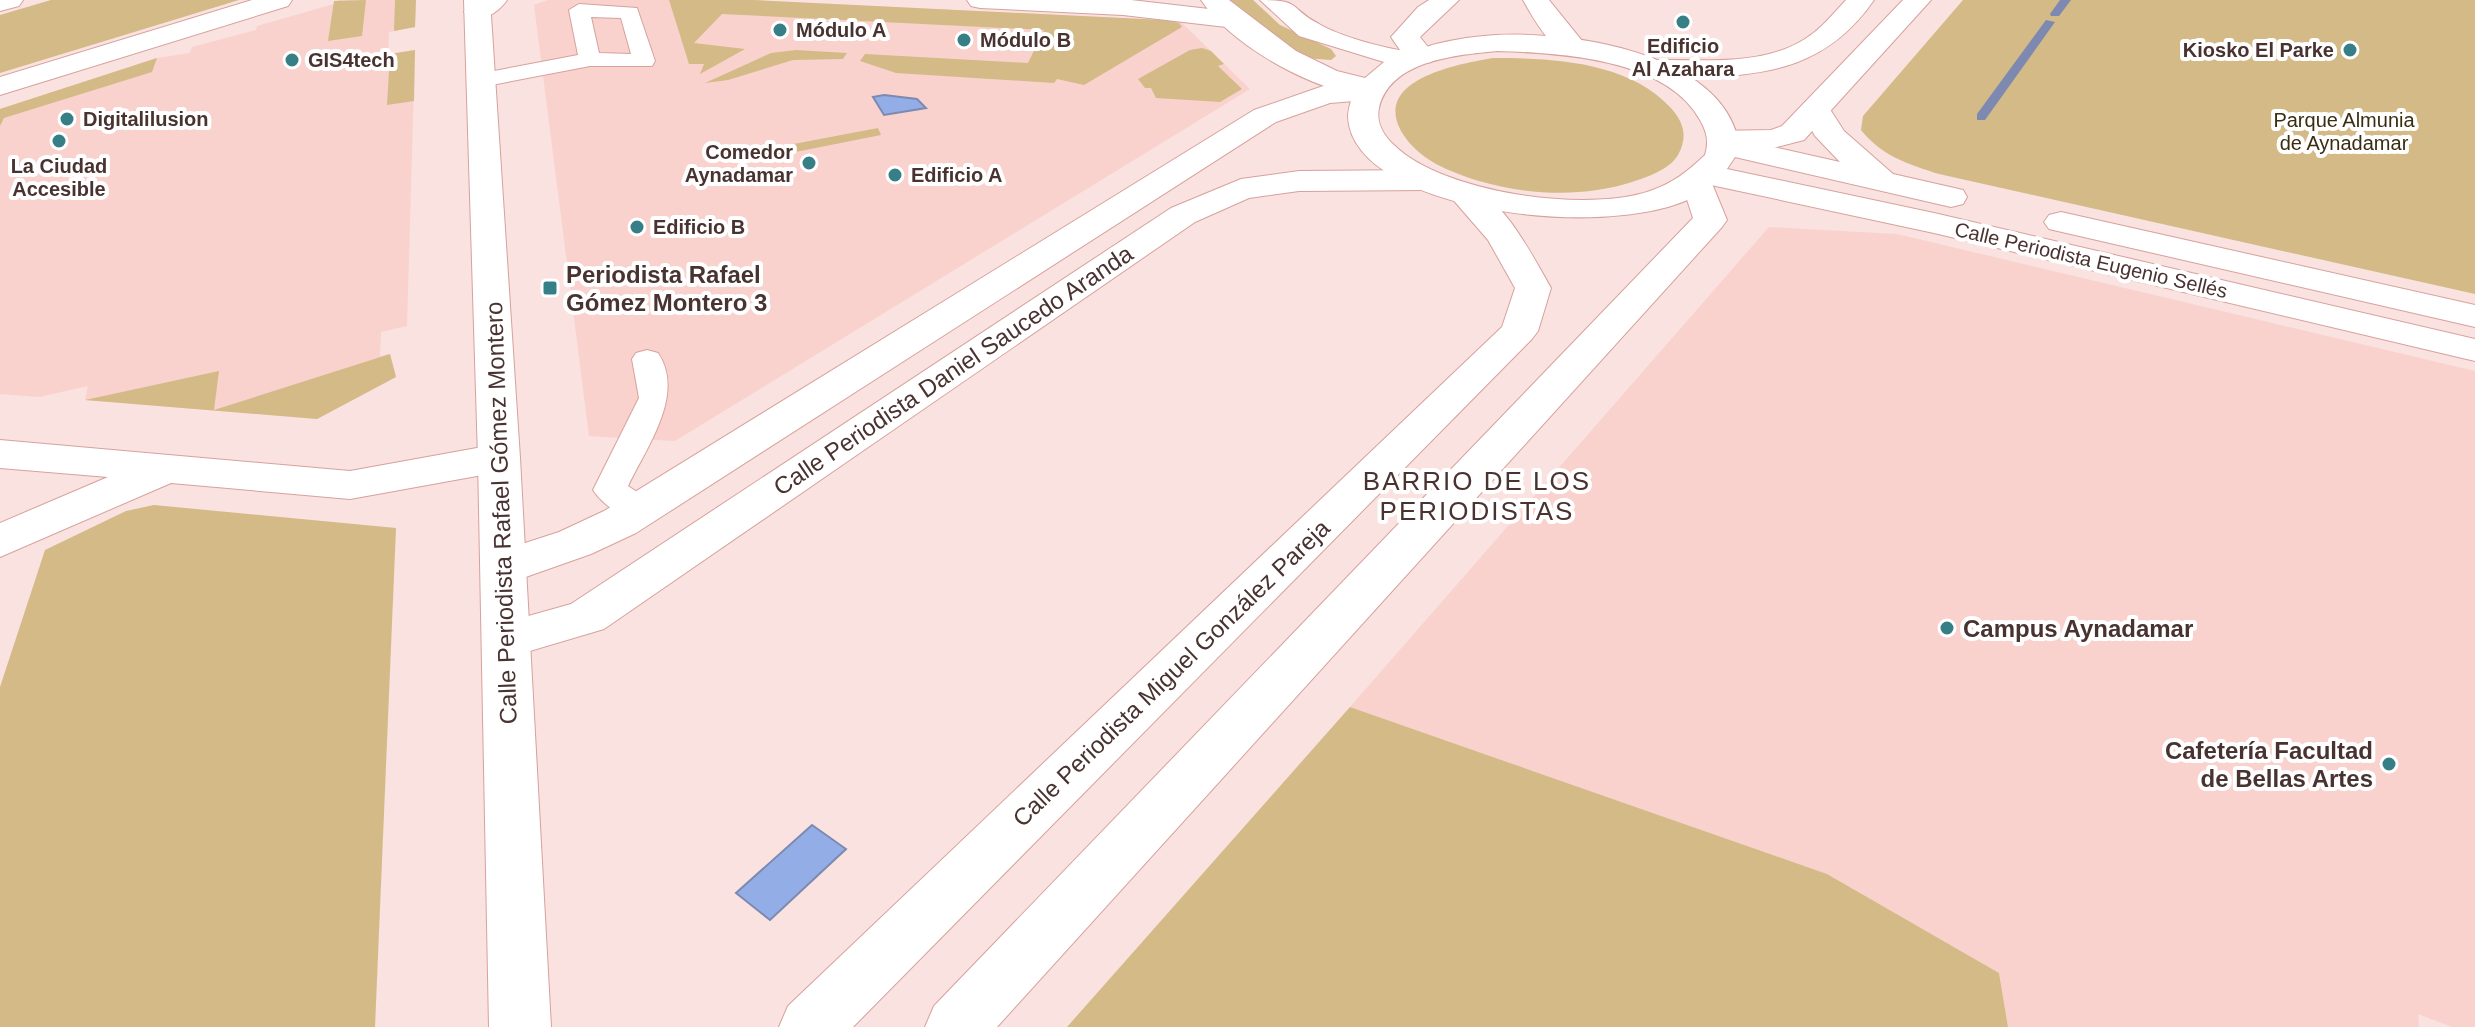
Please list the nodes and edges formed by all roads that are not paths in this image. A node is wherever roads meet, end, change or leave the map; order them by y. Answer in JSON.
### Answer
{"nodes":[{"id":1,"x":10,"y":0,"type":"edge"},
{"id":2,"x":980,"y":0,"type":"edge"},
{"id":3,"x":1154,"y":0,"type":"edge"},
{"id":4,"x":1214,"y":0,"type":"edge"},
{"id":5,"x":1273,"y":0,"type":"edge"},
{"id":6,"x":1446,"y":0,"type":"edge"},
{"id":7,"x":1536,"y":0,"type":"edge"},
{"id":8,"x":1861,"y":0,"type":"edge"},
{"id":9,"x":1918,"y":0,"type":"edge"},
{"id":10,"x":273,"y":1,"type":"edge"},
{"id":11,"x":0,"y":3,"type":"edge"},
{"id":12,"x":483,"y":4,"type":"edge"},
{"id":13,"x":1123,"y":7,"type":"junction"},
{"id":14,"x":1235,"y":20,"type":"junction"},
{"id":15,"x":1573,"y":47,"type":"junction"},
{"id":16,"x":1415,"y":58,"type":"junction"},
{"id":17,"x":590,"y":59,"type":"dead end"},
{"id":18,"x":1652,"y":69,"type":"junction"},
{"id":19,"x":481,"y":80,"type":"junction"},
{"id":20,"x":0,"y":86,"type":"edge"},
{"id":21,"x":1370,"y":90,"type":"junction"},
{"id":22,"x":1815,"y":109,"type":"junction"},
{"id":23,"x":1713,"y":160,"type":"junction"},
{"id":24,"x":1889,"y":182,"type":"junction"},
{"id":25,"x":1445,"y":187,"type":"junction"},
{"id":26,"x":2475,"y":316,"type":"edge"},
{"id":27,"x":2475,"y":350,"type":"edge"},
{"id":28,"x":647,"y":359,"type":"dead end"},
{"id":29,"x":499,"y":458,"type":"junction"},
{"id":30,"x":3,"y":465,"type":"edge"},
{"id":31,"x":164,"y":469,"type":"junction"},
{"id":32,"x":640,"y":510,"type":"junction"},
{"id":33,"x":0,"y":541,"type":"edge"},
{"id":34,"x":504,"y":567,"type":"junction"},
{"id":35,"x":506,"y":640,"type":"junction"},
{"id":36,"x":520,"y":1027,"type":"edge"},
{"id":37,"x":810,"y":1027,"type":"edge"},
{"id":38,"x":956,"y":1027,"type":"edge"}],
"edges":[{"from":1,"to":11,"type":"street"},
{"from":2,"to":13,"type":"street"},
{"from":3,"to":13,"type":"street"},
{"from":4,"to":14,"type":"street"},
{"from":5,"to":16,"type":"street"},
{"from":6,"to":16,"type":"street"},
{"from":7,"to":15,"type":"street"},
{"from":8,"to":18,"type":"street"},
{"from":9,"to":22,"type":"street"},
{"from":10,"to":20,"type":"street"},
{"from":12,"to":19,"type":"street","name":"Calle Periodista Rafael Gómez Montero"},
{"from":13,"to":14,"type":"street"},
{"from":14,"to":21,"type":"street"},
{"from":15,"to":16,"type":"street"},
{"from":15,"to":18,"type":"street"},
{"from":16,"to":21,"type":"street"},
{"from":17,"to":19,"type":"lane"},
{"from":18,"to":23,"type":"street"},
{"from":19,"to":29,"type":"street","name":"Calle Periodista Rafael Gómez Montero"},
{"from":21,"to":25,"type":"street"},
{"from":21,"to":32,"type":"street","name":"Calle Periodista Daniel Saucedo Aranda"},
{"from":22,"to":23,"type":"street"},
{"from":22,"to":24,"type":"street"},
{"from":23,"to":24,"type":"street","name":"Calle Periodista Eugenio Sellés"},
{"from":23,"to":25,"type":"street"},
{"from":23,"to":27,"type":"street","name":"Calle Periodista Eugenio Sellés"},
{"from":23,"to":38,"type":"street"},
{"from":24,"to":26,"type":"street","name":"Calle Periodista Eugenio Sellés"},
{"from":25,"to":35,"type":"street","name":"Calle Periodista Daniel Saucedo Aranda"},
{"from":25,"to":37,"type":"street","name":"Calle Periodista Miguel González Pareja"},
{"from":28,"to":32,"type":"lane"},
{"from":29,"to":31,"type":"street"},
{"from":29,"to":34,"type":"street","name":"Calle Periodista Rafael Gómez Montero"},
{"from":30,"to":31,"type":"street"},
{"from":31,"to":33,"type":"street"},
{"from":32,"to":34,"type":"street","name":"Calle Periodista Daniel Saucedo Aranda"},
{"from":34,"to":35,"type":"street","name":"Calle Periodista Rafael Gómez Montero"},
{"from":35,"to":36,"type":"street","name":"Calle Periodista Rafael Gómez Montero"}]}
